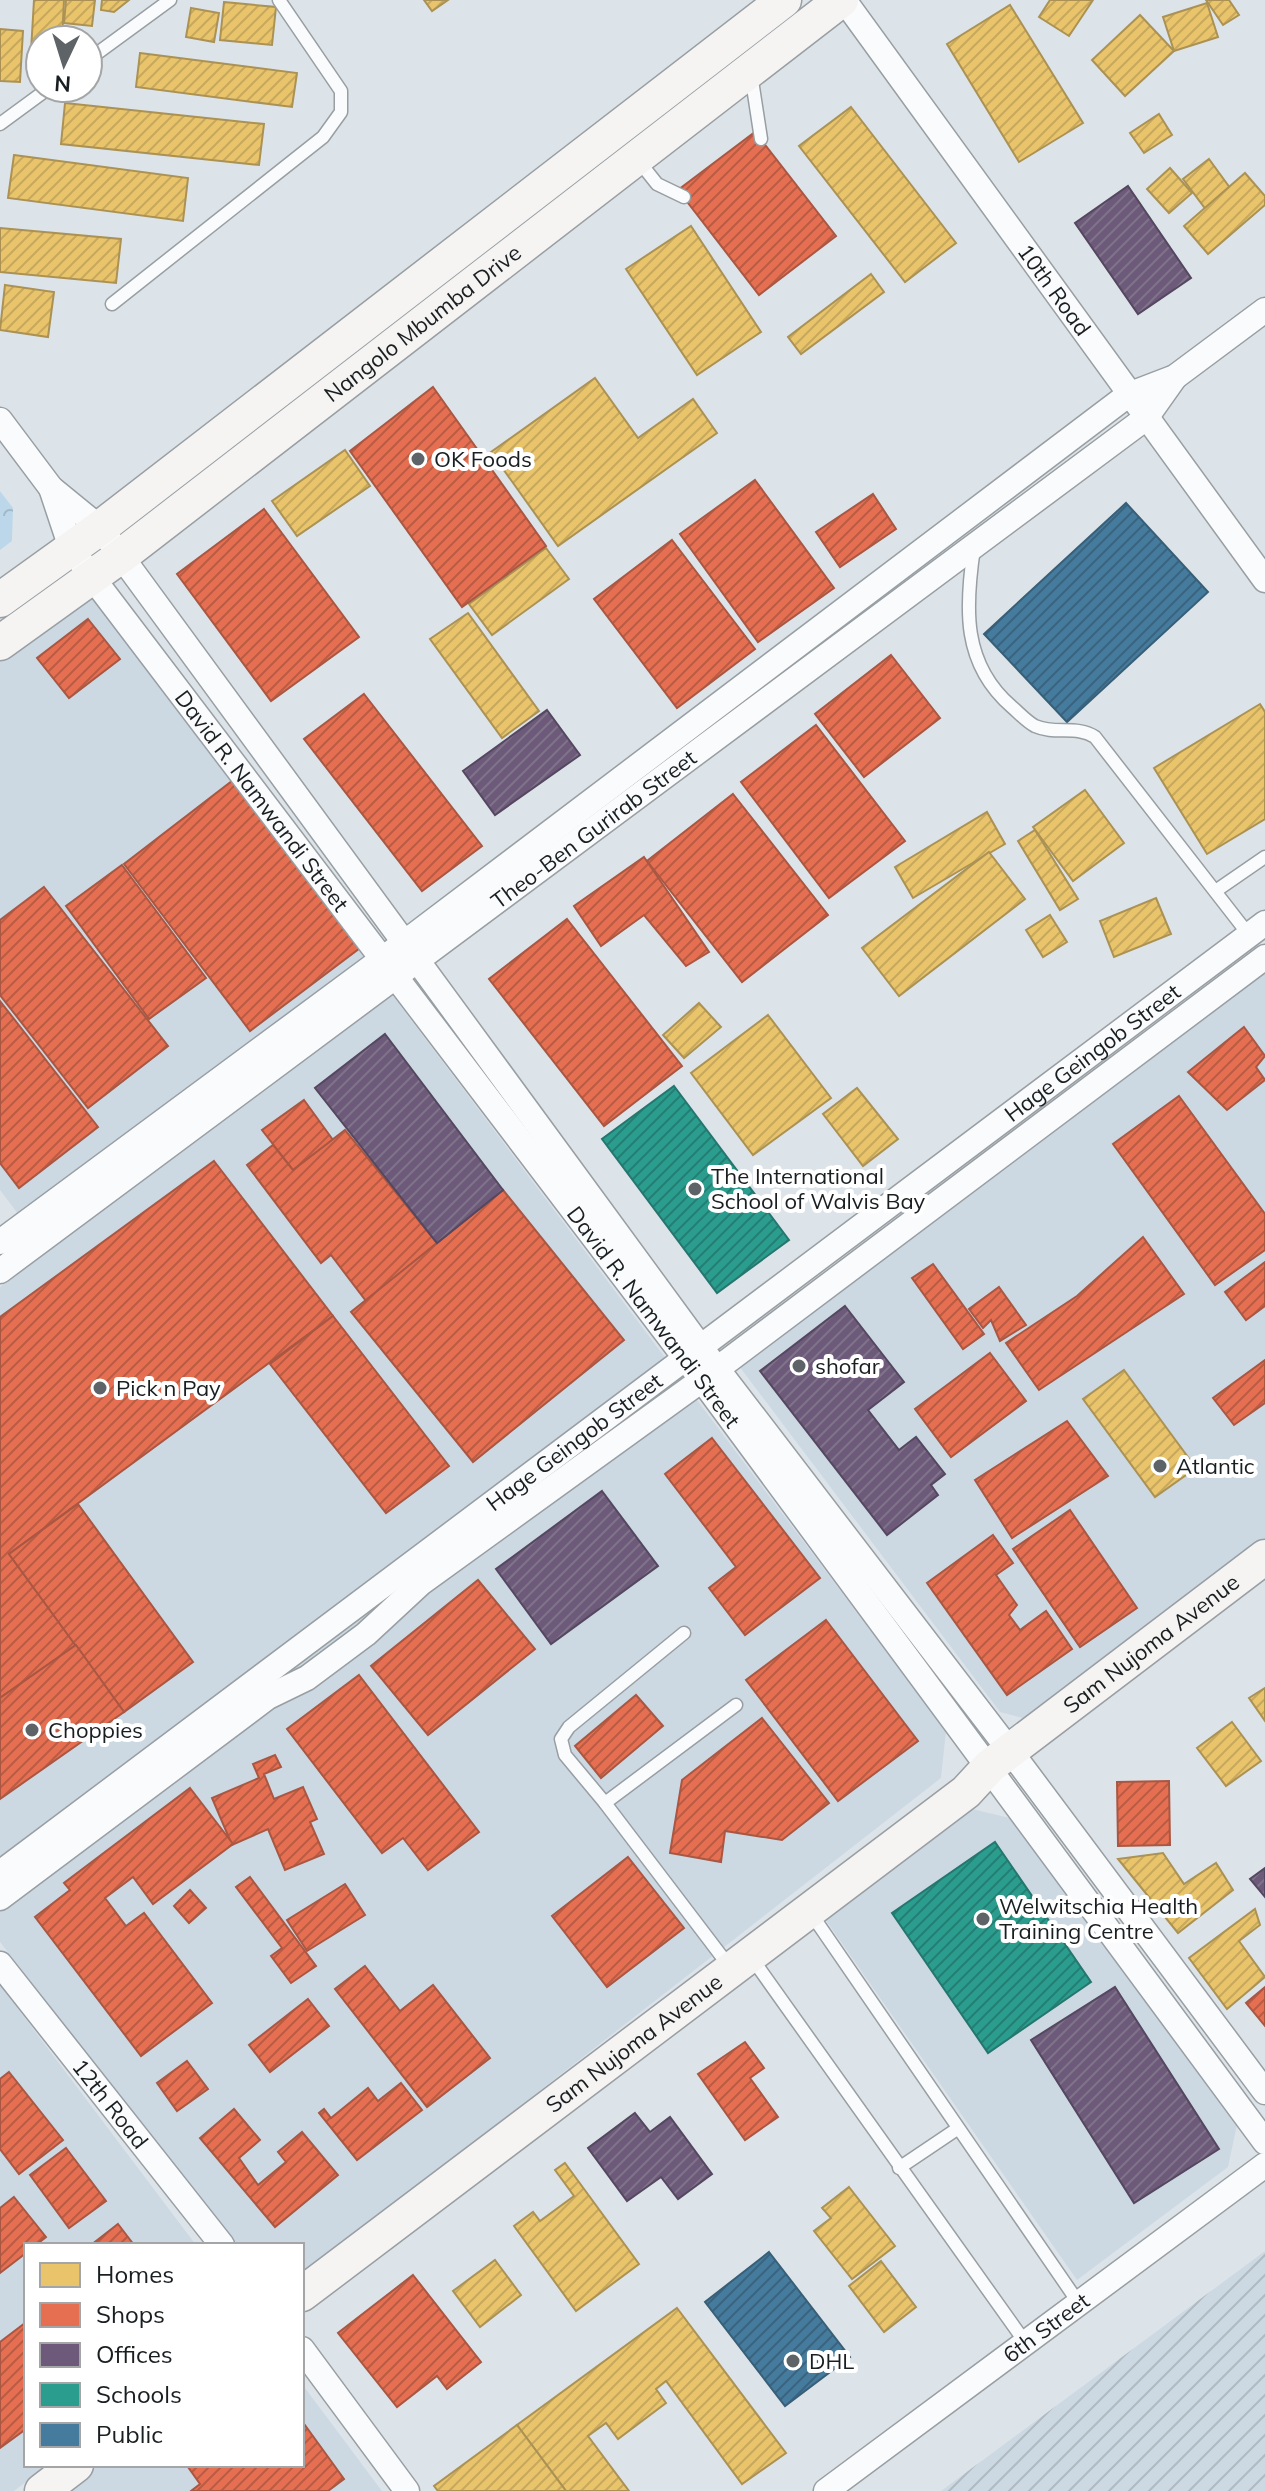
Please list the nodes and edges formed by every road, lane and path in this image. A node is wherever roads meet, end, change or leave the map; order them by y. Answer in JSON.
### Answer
{"nodes":[{"id":1,"x":170,"y":0,"type":"edge"},
{"id":2,"x":279,"y":0,"type":"edge"},
{"id":3,"x":784,"y":0,"type":"edge"},
{"id":4,"x":842,"y":0,"type":"edge"},
{"id":5,"x":104,"y":48,"type":"edge"},
{"id":6,"x":750,"y":71,"type":"junction"},
{"id":7,"x":27,"y":104,"type":"edge"},
{"id":8,"x":0,"y":124,"type":"edge"},
{"id":9,"x":761,"y":139,"type":"dead end"},
{"id":10,"x":636,"y":158,"type":"junction"},
{"id":11,"x":684,"y":197,"type":"dead end"},
{"id":12,"x":112,"y":304,"type":"dead end"},
{"id":13,"x":1265,"y":310,"type":"edge"},
{"id":14,"x":1175,"y":377,"type":"junction"},
{"id":15,"x":1128,"y":395,"type":"junction"},
{"id":16,"x":1146,"y":418,"type":"junction"},
{"id":17,"x":0,"y":420,"type":"edge"},
{"id":18,"x":51,"y":488,"type":"junction"},
{"id":19,"x":100,"y":528,"type":"junction"},
{"id":20,"x":975,"y":546,"type":"junction"},
{"id":21,"x":71,"y":548,"type":"junction"},
{"id":22,"x":121,"y":556,"type":"junction"},
{"id":23,"x":92,"y":577,"type":"junction"},
{"id":24,"x":1265,"y":580,"type":"edge"},
{"id":25,"x":0,"y":600,"type":"edge"},
{"id":26,"x":0,"y":643,"type":"edge"},
{"id":27,"x":1265,"y":857,"type":"edge"},
{"id":28,"x":1217,"y":890,"type":"junction"},
{"id":29,"x":1257,"y":929,"type":"edge"},
{"id":30,"x":1265,"y":957,"type":"edge"},
{"id":31,"x":401,"y":960,"type":"junction"},
{"id":32,"x":0,"y":1242,"type":"edge"},
{"id":33,"x":0,"y":1271,"type":"edge"},
{"id":34,"x":694,"y":1354,"type":"junction"},
{"id":35,"x":710,"y":1374,"type":"junction"},
{"id":36,"x":1265,"y":1557,"type":"edge"},
{"id":37,"x":1265,"y":1586,"type":"edge"},
{"id":38,"x":684,"y":1633,"type":"dead end"},
{"id":39,"x":736,"y":1705,"type":"dead end"},
{"id":40,"x":1006,"y":1766,"type":"junction"},
{"id":41,"x":605,"y":1803,"type":"junction"},
{"id":42,"x":0,"y":1873,"type":"edge"},
{"id":43,"x":0,"y":1898,"type":"edge"},
{"id":44,"x":808,"y":1910,"type":"junction"},
{"id":45,"x":739,"y":1960,"type":"junction"},
{"id":46,"x":0,"y":1964,"type":"edge"},
{"id":47,"x":1265,"y":2092,"type":"edge"},
{"id":48,"x":957,"y":2129,"type":"junction"},
{"id":49,"x":1265,"y":2142,"type":"edge"},
{"id":50,"x":1265,"y":2165,"type":"edge"},
{"id":51,"x":899,"y":2168,"type":"junction"},
{"id":52,"x":220,"y":2243,"type":"edge"},
{"id":53,"x":304,"y":2292,"type":"edge"},
{"id":54,"x":1078,"y":2302,"type":"junction"},
{"id":55,"x":1025,"y":2342,"type":"junction"},
{"id":56,"x":304,"y":2352,"type":"edge"},
{"id":57,"x":73,"y":2467,"type":"edge"},
{"id":58,"x":42,"y":2491,"type":"edge"},
{"id":59,"x":407,"y":2491,"type":"edge"},
{"id":60,"x":826,"y":2491,"type":"edge"}],
"edges":[{"from":1,"to":5,"type":"lane"},
{"from":2,"to":12,"type":"lane"},
{"from":3,"to":19,"type":"street","name":"Nangolo Mbumba Drive"},
{"from":4,"to":6,"type":"street","name":"Nangolo Mbumba Drive"},
{"from":4,"to":15,"type":"street","name":"10th Road"},
{"from":6,"to":9,"type":"lane"},
{"from":6,"to":10,"type":"street","name":"Nangolo Mbumba Drive"},
{"from":7,"to":8,"type":"lane"},
{"from":10,"to":11,"type":"lane"},
{"from":10,"to":22,"type":"street","name":"Nangolo Mbumba Drive"},
{"from":13,"to":14,"type":"street","name":"Theo-Ben Gurirab Street"},
{"from":14,"to":15,"type":"street","name":"Theo-Ben Gurirab Street"},
{"from":14,"to":16,"type":"street","name":"Theo-Ben Gurirab Street"},
{"from":15,"to":16,"type":"street","name":"10th Road"},
{"from":15,"to":31,"type":"street","name":"Theo-Ben Gurirab Street"},
{"from":16,"to":20,"type":"street","name":"Theo-Ben Gurirab Street"},
{"from":16,"to":24,"type":"street","name":"10th Road"},
{"from":17,"to":18,"type":"street","name":"David R. Namwandi Street"},
{"from":18,"to":19,"type":"street","name":"David R. Namwandi Street"},
{"from":18,"to":21,"type":"street","name":"David R. Namwandi Street"},
{"from":19,"to":21,"type":"street","name":"Nangolo Mbumba Drive"},
{"from":19,"to":22,"type":"street","name":"David R. Namwandi Street"},
{"from":20,"to":28,"type":"lane"},
{"from":20,"to":31,"type":"street","name":"Theo-Ben Gurirab Street"},
{"from":21,"to":23,"type":"street","name":"David R. Namwandi Street"},
{"from":21,"to":25,"type":"street","name":"Nangolo Mbumba Drive"},
{"from":22,"to":23,"type":"street","name":"Nangolo Mbumba Drive"},
{"from":22,"to":31,"type":"street","name":"David R. Namwandi Street"},
{"from":23,"to":26,"type":"street","name":"Nangolo Mbumba Drive"},
{"from":23,"to":31,"type":"street","name":"David R. Namwandi Street"},
{"from":27,"to":28,"type":"lane"},
{"from":28,"to":29,"type":"lane"},
{"from":29,"to":34,"type":"street","name":"Hage Geingob Street"},
{"from":30,"to":35,"type":"street","name":"Hage Geingob Street"},
{"from":31,"to":32,"type":"street","name":"Theo-Ben Gurirab Street"},
{"from":31,"to":33,"type":"street","name":"Theo-Ben Gurirab Street"},
{"from":31,"to":34,"type":"street","name":"David R. Namwandi Street"},
{"from":34,"to":35,"type":"street","name":"David R. Namwandi Street"},
{"from":34,"to":42,"type":"street","name":"Hage Geingob Street"},
{"from":35,"to":40,"type":"street","name":"David R. Namwandi Street"},
{"from":35,"to":43,"type":"street","name":"Hage Geingob Street"},
{"from":36,"to":40,"type":"street","name":"Sam Nujoma Avenue"},
{"from":37,"to":40,"type":"street","name":"Sam Nujoma Avenue"},
{"from":38,"to":41,"type":"lane"},
{"from":39,"to":41,"type":"lane"},
{"from":40,"to":44,"type":"street","name":"Sam Nujoma Avenue"},
{"from":40,"to":47,"type":"street","name":"David R. Namwandi Street"},
{"from":40,"to":49,"type":"street","name":"David R. Namwandi Street"},
{"from":41,"to":45,"type":"lane"},
{"from":44,"to":45,"type":"street","name":"Sam Nujoma Avenue"},
{"from":44,"to":48,"type":"lane"},
{"from":45,"to":51,"type":"lane"},
{"from":45,"to":53,"type":"street","name":"Sam Nujoma Avenue"},
{"from":46,"to":52,"type":"street","name":"12th Road"},
{"from":48,"to":51,"type":"lane"},
{"from":48,"to":54,"type":"lane"},
{"from":50,"to":54,"type":"street","name":"6th Street"},
{"from":51,"to":55,"type":"lane"},
{"from":54,"to":55,"type":"street","name":"6th Street"},
{"from":55,"to":60,"type":"street","name":"6th Street"},
{"from":56,"to":59,"type":"street"},
{"from":57,"to":58,"type":"street"}]}
